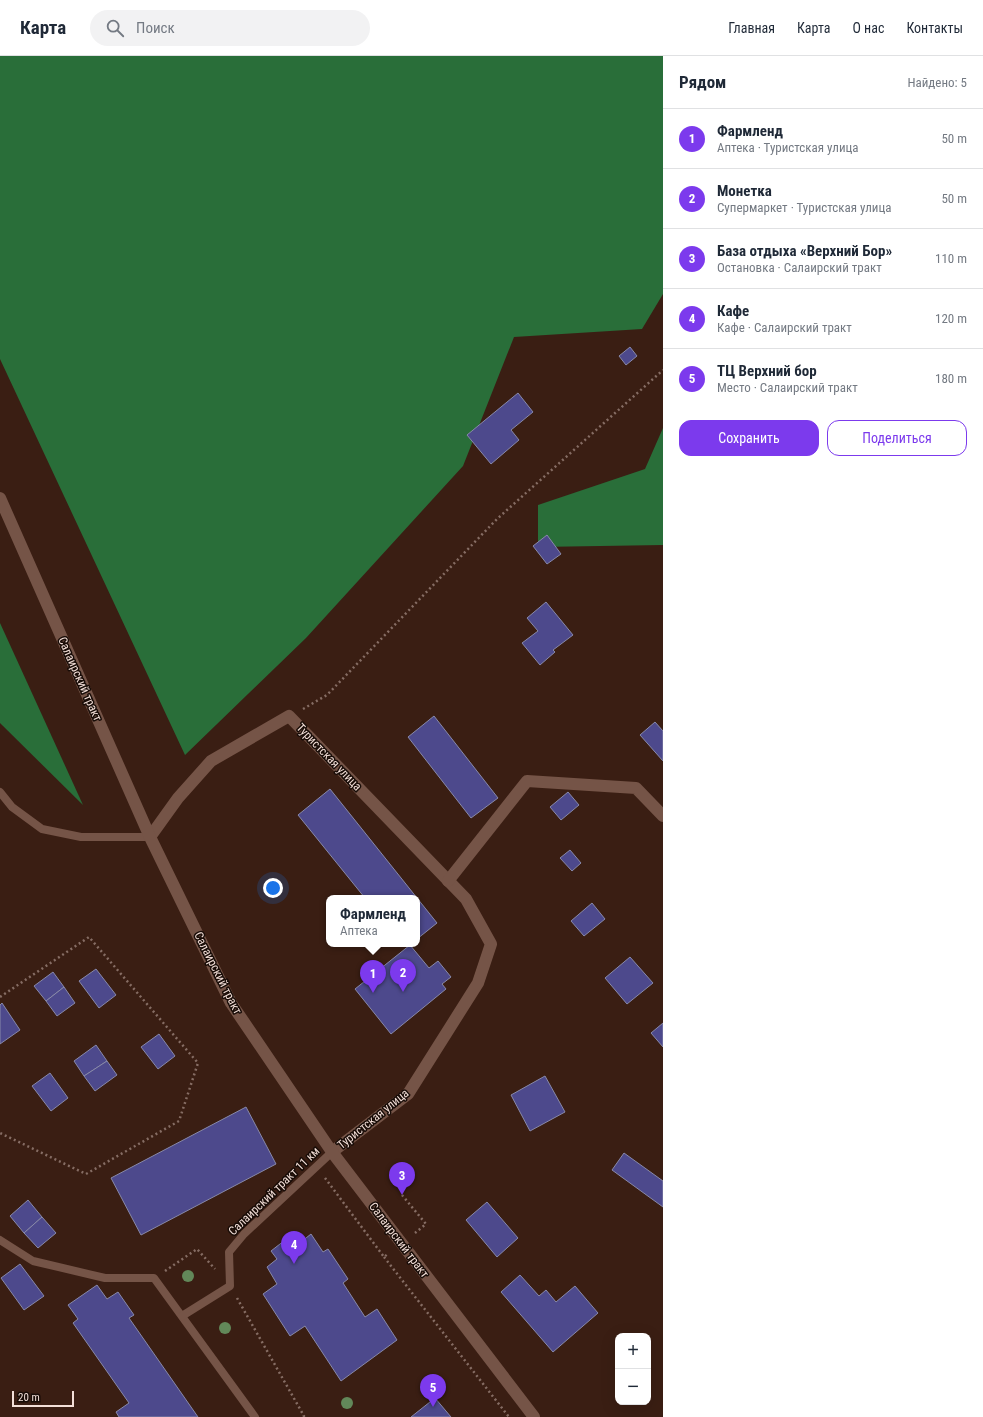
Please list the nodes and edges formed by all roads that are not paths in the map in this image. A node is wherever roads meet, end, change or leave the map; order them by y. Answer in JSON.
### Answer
{"nodes":[{"id":1,"x":0,"y":498,"type":"edge"},
{"id":2,"x":0,"y":792,"type":"edge"},
{"id":3,"x":663,"y":816,"type":"edge"},
{"id":4,"x":150,"y":837,"type":"junction"},
{"id":5,"x":448,"y":881,"type":"junction"},
{"id":6,"x":332,"y":1152,"type":"junction"},
{"id":7,"x":0,"y":1240,"type":"edge"},
{"id":8,"x":182,"y":1316,"type":"junction"},
{"id":9,"x":255,"y":1417,"type":"edge"},
{"id":10,"x":534,"y":1417,"type":"edge"}],
"edges":[{"from":1,"to":4,"type":"street","name":"Салаирский тракт"},
{"from":2,"to":4,"type":"lane"},
{"from":3,"to":5,"type":"street"},
{"from":4,"to":5,"type":"street","name":"Туристская улица"},
{"from":4,"to":6,"type":"street","name":"Салаирский тракт"},
{"from":5,"to":6,"type":"street","name":"Туристская улица"},
{"from":6,"to":8,"type":"lane","name":"Салаирский тракт 11 км"},
{"from":6,"to":10,"type":"street","name":"Салаирский тракт"},
{"from":7,"to":8,"type":"lane"},
{"from":8,"to":9,"type":"lane"}]}
